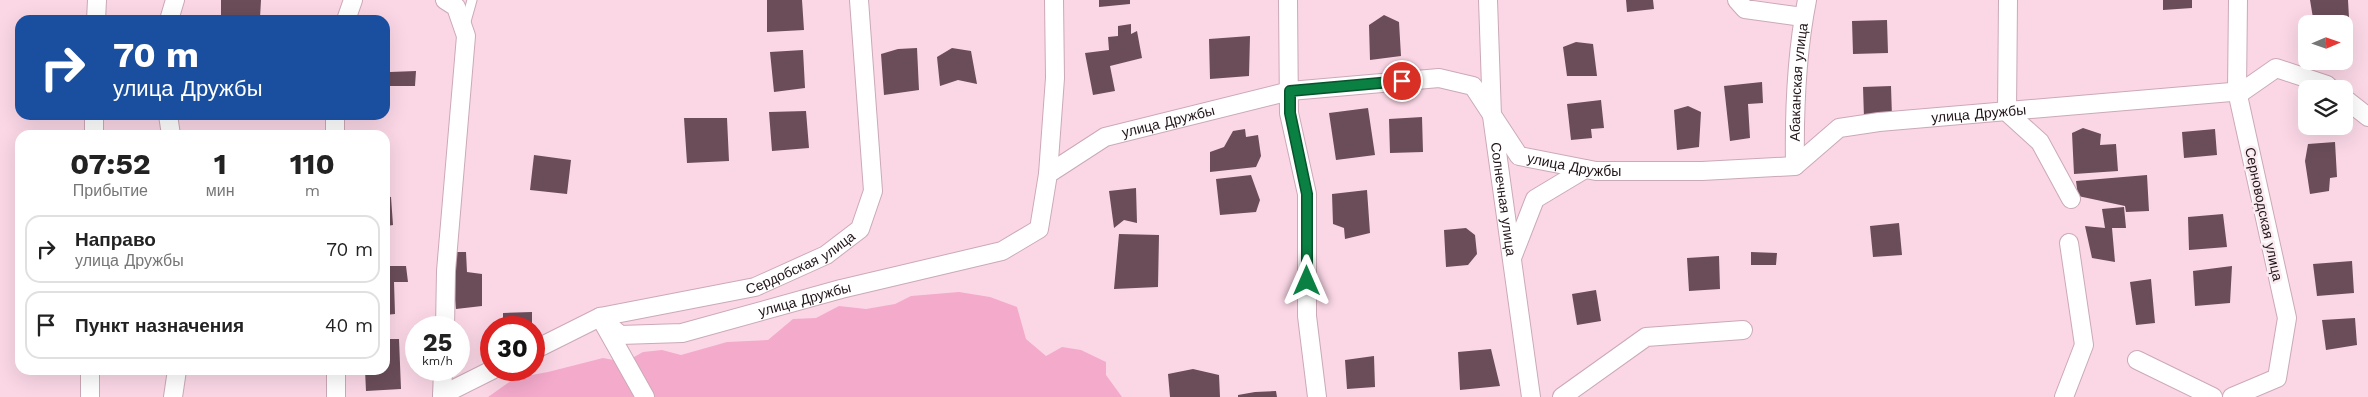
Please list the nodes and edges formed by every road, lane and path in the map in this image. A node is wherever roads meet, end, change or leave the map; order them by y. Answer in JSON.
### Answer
{"nodes":[{"id":1,"x":97,"y":0,"type":"edge"},
{"id":2,"x":175,"y":0,"type":"edge"},
{"id":3,"x":353,"y":0,"type":"edge"},
{"id":4,"x":445,"y":0,"type":"edge"},
{"id":5,"x":472,"y":0,"type":"edge"},
{"id":6,"x":859,"y":0,"type":"edge"},
{"id":7,"x":1054,"y":0,"type":"edge"},
{"id":8,"x":1288,"y":0,"type":"edge"},
{"id":9,"x":1488,"y":0,"type":"edge"},
{"id":10,"x":1737,"y":0,"type":"edge"},
{"id":11,"x":1806,"y":0,"type":"edge"},
{"id":12,"x":2008,"y":0,"type":"edge"},
{"id":13,"x":2238,"y":0,"type":"edge"},
{"id":14,"x":96,"y":15,"type":"edge"},
{"id":15,"x":170,"y":15,"type":"edge"},
{"id":16,"x":348,"y":15,"type":"edge"},
{"id":17,"x":1803,"y":17,"type":"junction"},
{"id":18,"x":464,"y":30,"type":"junction"},
{"id":19,"x":2307,"y":80,"type":"edge"},
{"id":20,"x":1290,"y":91,"type":"junction"},
{"id":21,"x":2237,"y":91,"type":"junction"},
{"id":22,"x":2353,"y":105,"type":"edge"},
{"id":23,"x":2007,"y":112,"type":"junction"},
{"id":24,"x":1492,"y":116,"type":"junction"},
{"id":25,"x":2368,"y":117,"type":"edge"},
{"id":26,"x":1795,"y":166,"type":"junction"},
{"id":27,"x":1585,"y":169,"type":"junction"},
{"id":28,"x":1048,"y":174,"type":"junction"},
{"id":29,"x":2071,"y":199,"type":"dead end"},
{"id":30,"x":2069,"y":243,"type":"dead end"},
{"id":31,"x":1512,"y":258,"type":"junction"},
{"id":32,"x":445,"y":316,"type":"edge"},
{"id":33,"x":600,"y":318,"type":"junction"},
{"id":34,"x":1743,"y":330,"type":"dead end"},
{"id":35,"x":545,"y":345,"type":"edge"},
{"id":36,"x":2137,"y":360,"type":"dead end"},
{"id":37,"x":90,"y":375,"type":"edge"},
{"id":38,"x":176,"y":375,"type":"edge"},
{"id":39,"x":336,"y":375,"type":"edge"},
{"id":40,"x":480,"y":376,"type":"edge"},
{"id":41,"x":443,"y":381,"type":"edge"},
{"id":42,"x":442,"y":396,"type":"edge"},
{"id":43,"x":90,"y":397,"type":"edge"},
{"id":44,"x":173,"y":397,"type":"edge"},
{"id":45,"x":336,"y":397,"type":"edge"},
{"id":46,"x":645,"y":397,"type":"edge"},
{"id":47,"x":1317,"y":397,"type":"edge"},
{"id":48,"x":1531,"y":397,"type":"edge"},
{"id":49,"x":1562,"y":397,"type":"edge"},
{"id":50,"x":2064,"y":397,"type":"edge"},
{"id":51,"x":2213,"y":397,"type":"edge"},
{"id":52,"x":2232,"y":397,"type":"edge"}],
"edges":[{"from":1,"to":14,"type":"street"},
{"from":2,"to":15,"type":"street"},
{"from":3,"to":16,"type":"street"},
{"from":4,"to":18,"type":"street"},
{"from":5,"to":18,"type":"lane"},
{"from":6,"to":33,"type":"street","name":"Сердобская улица"},
{"from":7,"to":28,"type":"street"},
{"from":8,"to":20,"type":"street"},
{"from":9,"to":24,"type":"street","name":"Солнечная улица"},
{"from":10,"to":17,"type":"street"},
{"from":11,"to":17,"type":"street","name":"Абаканская улица"},
{"from":12,"to":23,"type":"street"},
{"from":13,"to":21,"type":"street","name":"Серноводская улица"},
{"from":17,"to":26,"type":"street","name":"Абаканская улица"},
{"from":18,"to":32,"type":"street"},
{"from":19,"to":21,"type":"street","name":"улица Дружбы"},
{"from":20,"to":24,"type":"street","name":"улица Дружбы"},
{"from":20,"to":28,"type":"street","name":"улица Дружбы"},
{"from":20,"to":47,"type":"street"},
{"from":21,"to":23,"type":"street","name":"улица Дружбы"},
{"from":21,"to":52,"type":"street","name":"Серноводская улица"},
{"from":22,"to":25,"type":"street"},
{"from":23,"to":26,"type":"street","name":"улица Дружбы"},
{"from":23,"to":29,"type":"street"},
{"from":24,"to":27,"type":"street","name":"улица Дружбы"},
{"from":24,"to":31,"type":"street","name":"Солнечная улица"},
{"from":26,"to":27,"type":"street","name":"улица Дружбы"},
{"from":27,"to":31,"type":"street"},
{"from":28,"to":33,"type":"street","name":"улица Дружбы"},
{"from":30,"to":50,"type":"street"},
{"from":31,"to":48,"type":"street","name":"Солнечная улица"},
{"from":33,"to":35,"type":"street"},
{"from":33,"to":46,"type":"street"},
{"from":34,"to":49,"type":"street"},
{"from":36,"to":51,"type":"street"},
{"from":37,"to":43,"type":"street"},
{"from":38,"to":44,"type":"street"},
{"from":39,"to":45,"type":"street"},
{"from":40,"to":42,"type":"street"},
{"from":41,"to":42,"type":"street"}]}
